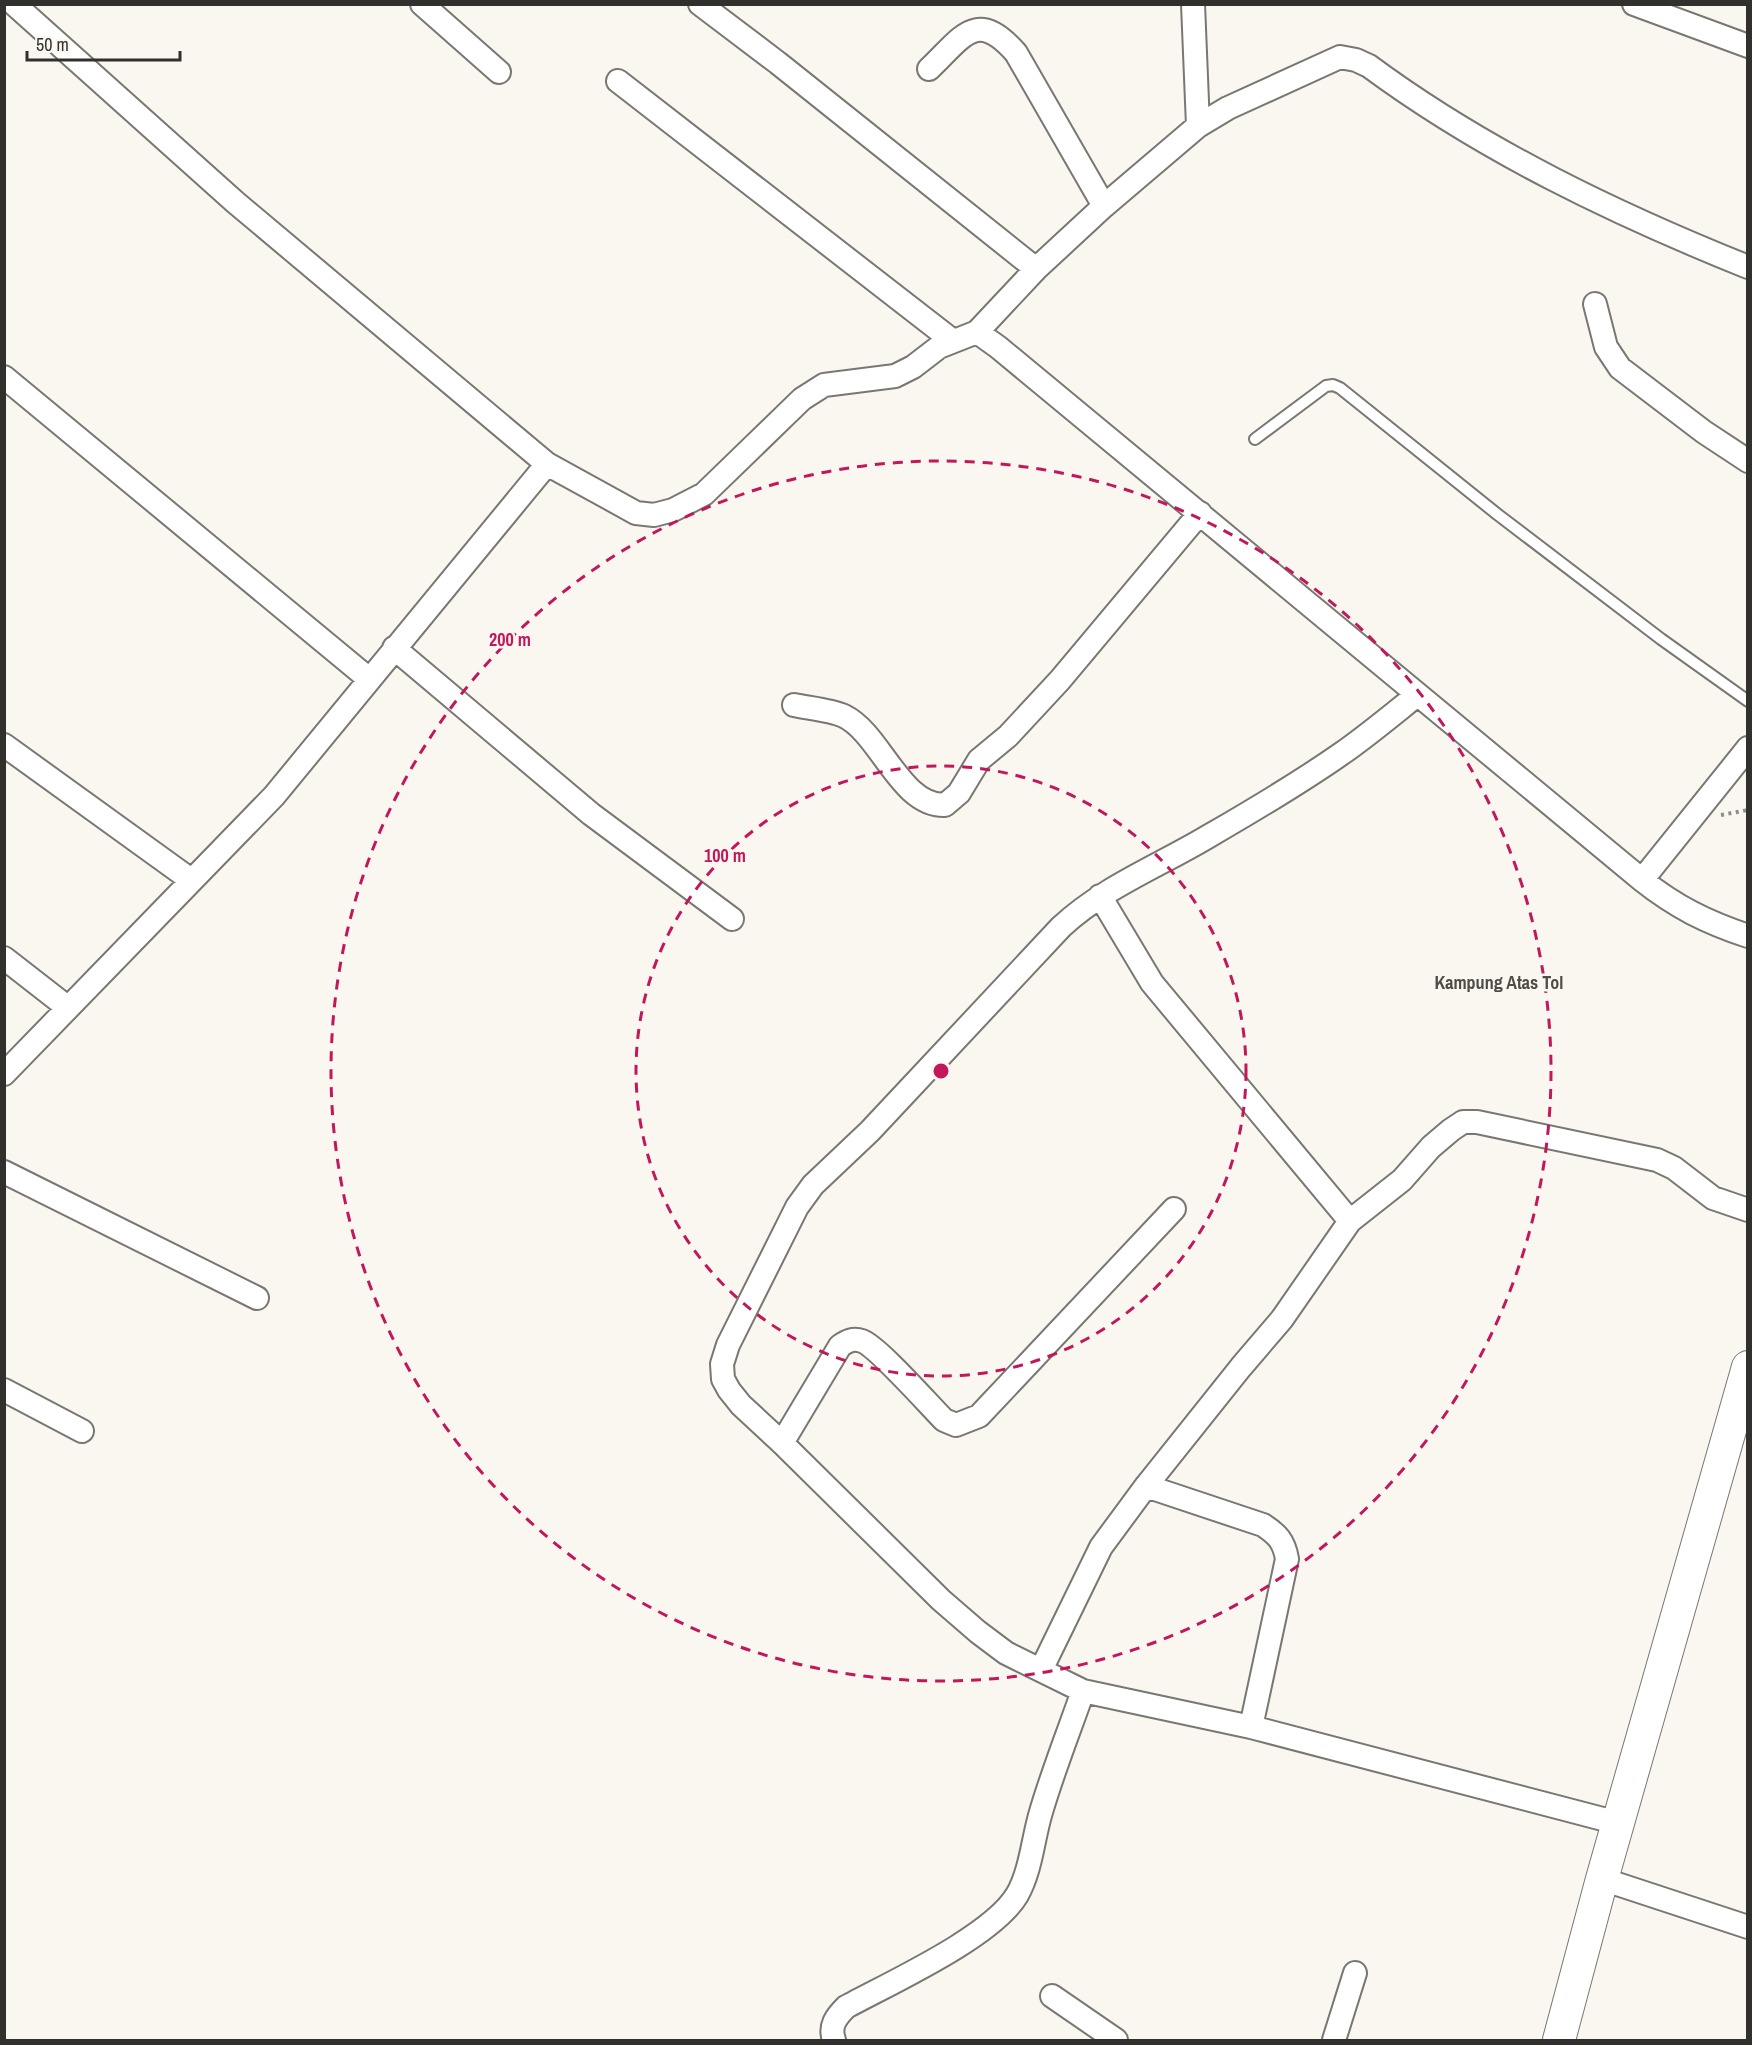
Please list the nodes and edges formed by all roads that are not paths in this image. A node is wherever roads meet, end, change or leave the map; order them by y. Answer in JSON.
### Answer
{"nodes":[{"id":1,"x":15,"y":4,"type":"edge"},
{"id":2,"x":422,"y":4,"type":"edge"},
{"id":3,"x":700,"y":4,"type":"edge"},
{"id":4,"x":1193,"y":4,"type":"edge"},
{"id":5,"x":1634,"y":4,"type":"edge"},
{"id":6,"x":1748,"y":46,"type":"edge"},
{"id":7,"x":929,"y":69,"type":"dead end"},
{"id":8,"x":499,"y":72,"type":"dead end"},
{"id":9,"x":618,"y":81,"type":"dead end"},
{"id":10,"x":1198,"y":126,"type":"junction"},
{"id":11,"x":1104,"y":206,"type":"junction"},
{"id":12,"x":1748,"y":267,"type":"edge"},
{"id":13,"x":1036,"y":269,"type":"junction"},
{"id":14,"x":1595,"y":304,"type":"dead end"},
{"id":15,"x":977,"y":332,"type":"junction"},
{"id":16,"x":953,"y":341,"type":"junction"},
{"id":17,"x":4,"y":377,"type":"edge"},
{"id":18,"x":1255,"y":439,"type":"dead end"},
{"id":19,"x":1748,"y":461,"type":"edge"},
{"id":20,"x":547,"y":464,"type":"junction"},
{"id":21,"x":1200,"y":513,"type":"junction"},
{"id":22,"x":394,"y":648,"type":"junction"},
{"id":23,"x":369,"y":679,"type":"junction"},
{"id":24,"x":1417,"y":695,"type":"junction"},
{"id":25,"x":1748,"y":701,"type":"edge"},
{"id":26,"x":794,"y":705,"type":"dead end"},
{"id":27,"x":4,"y":745,"type":"edge"},
{"id":28,"x":1748,"y":748,"type":"edge"},
{"id":29,"x":191,"y":880,"type":"junction"},
{"id":30,"x":1642,"y":880,"type":"junction"},
{"id":31,"x":1100,"y":897,"type":"junction"},
{"id":32,"x":732,"y":919,"type":"dead end"},
{"id":33,"x":1748,"y":936,"type":"edge"},
{"id":34,"x":4,"y":958,"type":"edge"},
{"id":35,"x":67,"y":1007,"type":"junction"},
{"id":36,"x":4,"y":1074,"type":"edge"},
{"id":37,"x":4,"y":1173,"type":"edge"},
{"id":38,"x":1174,"y":1209,"type":"dead end"},
{"id":39,"x":1748,"y":1210,"type":"edge"},
{"id":40,"x":1350,"y":1221,"type":"junction"},
{"id":41,"x":257,"y":1298,"type":"dead end"},
{"id":42,"x":1748,"y":1367,"type":"edge"},
{"id":43,"x":4,"y":1390,"type":"edge"},
{"id":44,"x":82,"y":1431,"type":"dead end"},
{"id":45,"x":782,"y":1443,"type":"junction"},
{"id":46,"x":1146,"y":1486,"type":"junction"},
{"id":47,"x":1041,"y":1670,"type":"junction"},
{"id":48,"x":1083,"y":1691,"type":"junction"},
{"id":49,"x":1251,"y":1727,"type":"junction"},
{"id":50,"x":1618,"y":1823,"type":"junction"},
{"id":51,"x":1602,"y":1879,"type":"junction"},
{"id":52,"x":1748,"y":1927,"type":"edge"},
{"id":53,"x":1355,"y":1973,"type":"dead end"},
{"id":54,"x":1052,"y":1996,"type":"dead end"},
{"id":55,"x":834,"y":2040,"type":"edge"},
{"id":56,"x":1116,"y":2040,"type":"edge"},
{"id":57,"x":1334,"y":2040,"type":"edge"},
{"id":58,"x":1558,"y":2040,"type":"edge"}],
"edges":[{"from":1,"to":20,"type":"street"},
{"from":2,"to":8,"type":"street"},
{"from":3,"to":13,"type":"street"},
{"from":4,"to":10,"type":"street"},
{"from":5,"to":6,"type":"street"},
{"from":7,"to":11,"type":"street"},
{"from":9,"to":16,"type":"street"},
{"from":10,"to":11,"type":"street"},
{"from":10,"to":12,"type":"street"},
{"from":11,"to":13,"type":"street"},
{"from":13,"to":15,"type":"street"},
{"from":14,"to":19,"type":"street"},
{"from":15,"to":16,"type":"street"},
{"from":15,"to":21,"type":"street"},
{"from":16,"to":20,"type":"street"},
{"from":17,"to":23,"type":"street"},
{"from":18,"to":25,"type":"lane"},
{"from":20,"to":22,"type":"street"},
{"from":21,"to":24,"type":"street"},
{"from":21,"to":26,"type":"street"},
{"from":22,"to":23,"type":"street"},
{"from":22,"to":32,"type":"street"},
{"from":23,"to":29,"type":"street"},
{"from":24,"to":30,"type":"street"},
{"from":24,"to":31,"type":"street"},
{"from":27,"to":29,"type":"street"},
{"from":28,"to":30,"type":"street"},
{"from":29,"to":35,"type":"street"},
{"from":30,"to":33,"type":"street"},
{"from":31,"to":40,"type":"street"},
{"from":31,"to":45,"type":"street"},
{"from":34,"to":35,"type":"street"},
{"from":35,"to":36,"type":"street"},
{"from":37,"to":41,"type":"street"},
{"from":38,"to":45,"type":"street"},
{"from":39,"to":40,"type":"street"},
{"from":40,"to":46,"type":"street"},
{"from":42,"to":50,"type":"main road"},
{"from":43,"to":44,"type":"street"},
{"from":45,"to":47,"type":"street"},
{"from":46,"to":47,"type":"street"},
{"from":46,"to":49,"type":"street"},
{"from":47,"to":48,"type":"street"},
{"from":48,"to":49,"type":"street"},
{"from":48,"to":55,"type":"street"},
{"from":49,"to":50,"type":"street"},
{"from":50,"to":51,"type":"main road"},
{"from":51,"to":52,"type":"street"},
{"from":51,"to":58,"type":"main road"},
{"from":53,"to":57,"type":"street"},
{"from":54,"to":56,"type":"street"}]}
